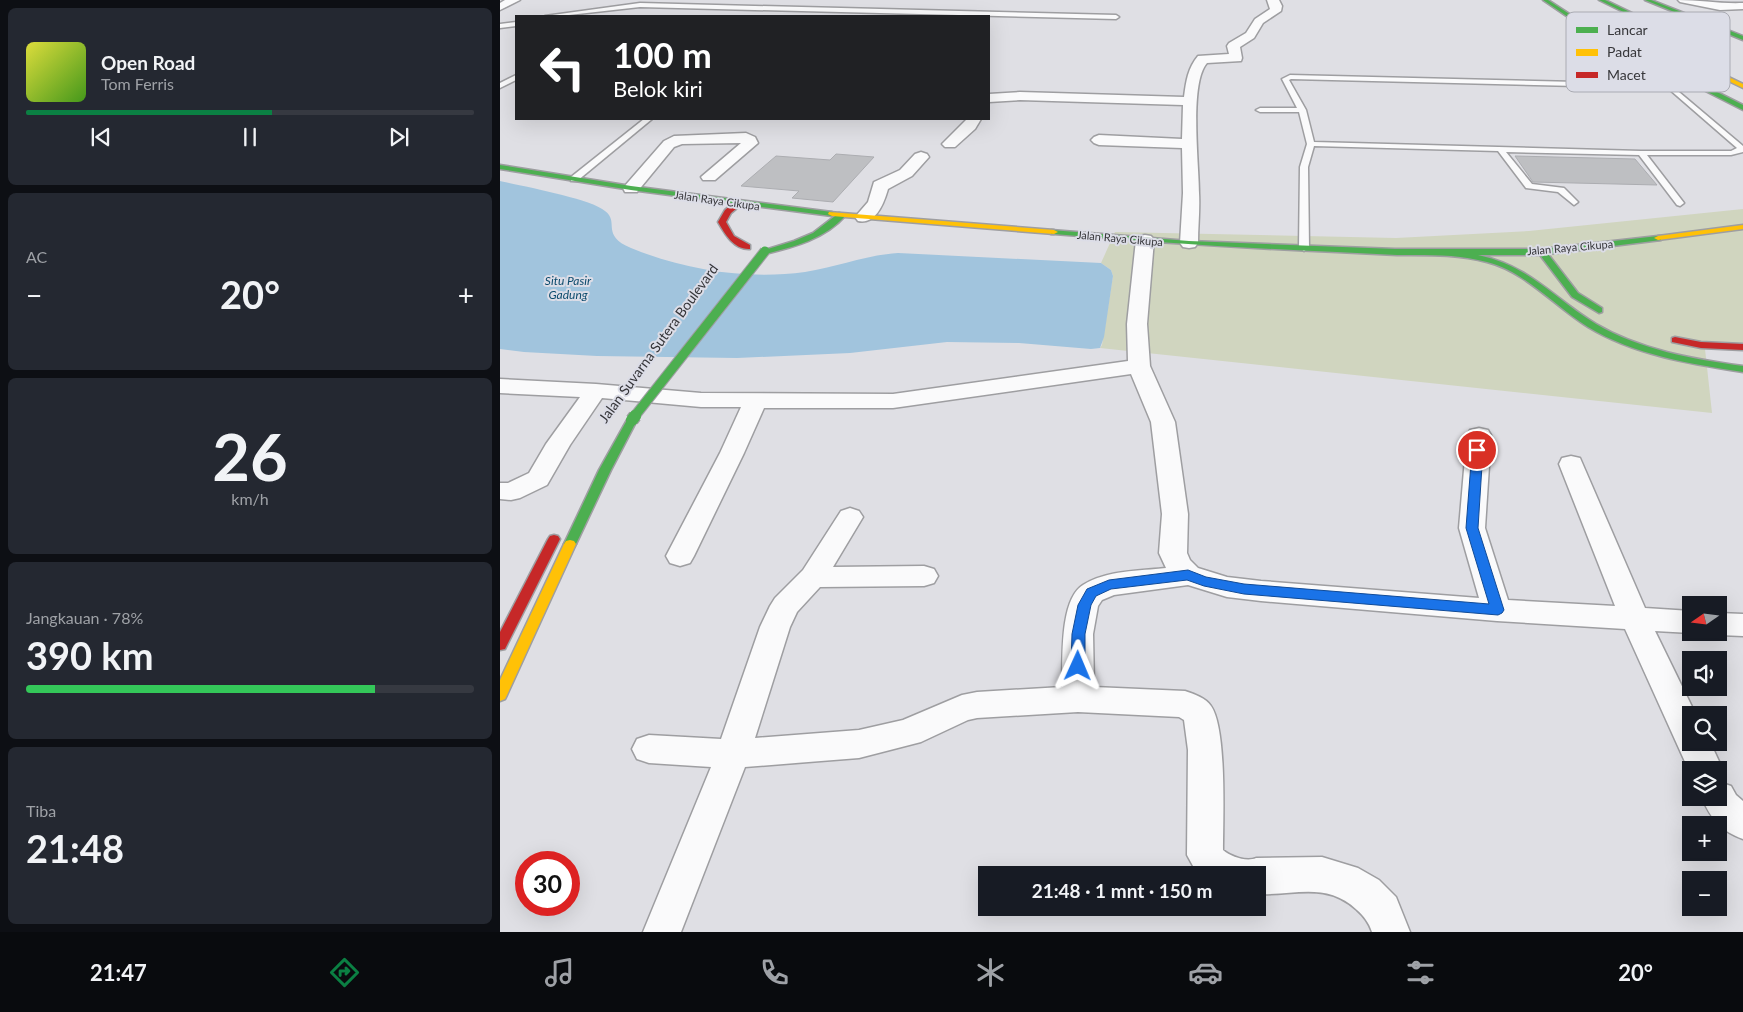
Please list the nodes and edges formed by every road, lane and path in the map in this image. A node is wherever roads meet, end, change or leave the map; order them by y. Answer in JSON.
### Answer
{"nodes":[{"id":1,"x":514,"y":0,"type":"edge"},
{"id":2,"x":1273,"y":0,"type":"edge"},
{"id":3,"x":1545,"y":0,"type":"edge"},
{"id":4,"x":1601,"y":0,"type":"edge"},
{"id":5,"x":1647,"y":0,"type":"edge"},
{"id":6,"x":1684,"y":0,"type":"edge"},
{"id":7,"x":1743,"y":6,"type":"edge"},
{"id":8,"x":500,"y":7,"type":"edge"},
{"id":9,"x":1627,"y":12,"type":"edge"},
{"id":10,"x":1677,"y":12,"type":"edge"},
{"id":11,"x":1566,"y":14,"type":"edge"},
{"id":12,"x":556,"y":15,"type":"edge"},
{"id":13,"x":1116,"y":18,"type":"dead end"},
{"id":14,"x":515,"y":24,"type":"edge"},
{"id":15,"x":500,"y":26,"type":"edge"},
{"id":16,"x":1730,"y":33,"type":"edge"},
{"id":17,"x":1743,"y":38,"type":"edge"},
{"id":18,"x":515,"y":78,"type":"edge"},
{"id":19,"x":1730,"y":80,"type":"edge"},
{"id":20,"x":1566,"y":84,"type":"edge"},
{"id":21,"x":500,"y":86,"type":"edge"},
{"id":22,"x":1743,"y":86,"type":"edge"},
{"id":23,"x":1676,"y":92,"type":"edge"},
{"id":24,"x":1711,"y":92,"type":"edge"},
{"id":25,"x":990,"y":98,"type":"edge"},
{"id":26,"x":1190,"y":101,"type":"junction"},
{"id":27,"x":1743,"y":108,"type":"edge"},
{"id":28,"x":1260,"y":110,"type":"dead end"},
{"id":29,"x":1302,"y":110,"type":"junction"},
{"id":30,"x":647,"y":120,"type":"edge"},
{"id":31,"x":973,"y":120,"type":"edge"},
{"id":32,"x":713,"y":122,"type":"dead end"},
{"id":33,"x":678,"y":139,"type":"junction"},
{"id":34,"x":1099,"y":140,"type":"dead end"},
{"id":35,"x":950,"y":144,"type":"dead end"},
{"id":36,"x":1190,"y":144,"type":"junction"},
{"id":37,"x":1311,"y":144,"type":"junction"},
{"id":38,"x":1500,"y":149,"type":"junction"},
{"id":39,"x":1641,"y":153,"type":"junction"},
{"id":40,"x":922,"y":157,"type":"dead end"},
{"id":41,"x":500,"y":167,"type":"edge"},
{"id":42,"x":709,"y":177,"type":"dead end"},
{"id":43,"x":574,"y":180,"type":"junction"},
{"id":44,"x":631,"y":188,"type":"junction"},
{"id":45,"x":1574,"y":202,"type":"dead end"},
{"id":46,"x":739,"y":203,"type":"junction"},
{"id":47,"x":1680,"y":203,"type":"dead end"},
{"id":48,"x":842,"y":215,"type":"junction"},
{"id":49,"x":864,"y":217,"type":"junction"},
{"id":50,"x":1743,"y":227,"type":"edge"},
{"id":51,"x":1145,"y":240,"type":"junction"},
{"id":52,"x":1188,"y":243,"type":"junction"},
{"id":53,"x":1304,"y":248,"type":"junction"},
{"id":54,"x":745,"y":250,"type":"dead end"},
{"id":55,"x":1440,"y":251,"type":"junction"},
{"id":56,"x":1542,"y":252,"type":"junction"},
{"id":57,"x":1606,"y":314,"type":"dead end"},
{"id":58,"x":1659,"y":336,"type":"dead end"},
{"id":59,"x":1743,"y":347,"type":"edge"},
{"id":60,"x":1139,"y":366,"type":"junction"},
{"id":61,"x":1743,"y":369,"type":"edge"},
{"id":62,"x":500,"y":386,"type":"edge"},
{"id":63,"x":642,"y":386,"type":"dead end"},
{"id":64,"x":596,"y":390,"type":"junction"},
{"id":65,"x":755,"y":401,"type":"junction"},
{"id":66,"x":1479,"y":435,"type":"dead end"},
{"id":67,"x":606,"y":444,"type":"dead end"},
{"id":68,"x":1571,"y":464,"type":"dead end"},
{"id":69,"x":500,"y":491,"type":"edge"},
{"id":70,"x":850,"y":517,"type":"dead end"},
{"id":71,"x":559,"y":531,"type":"dead end"},
{"id":72,"x":680,"y":556,"type":"dead end"},
{"id":73,"x":1188,"y":575,"type":"junction"},
{"id":74,"x":924,"y":576,"type":"dead end"},
{"id":75,"x":814,"y":577,"type":"junction"},
{"id":76,"x":1498,"y":610,"type":"junction"},
{"id":77,"x":1635,"y":619,"type":"junction"},
{"id":78,"x":1682,"y":622,"type":"edge"},
{"id":79,"x":1728,"y":624,"type":"edge"},
{"id":80,"x":1743,"y":625,"type":"edge"},
{"id":81,"x":500,"y":645,"type":"edge"},
{"id":82,"x":500,"y":695,"type":"edge"},
{"id":83,"x":1078,"y":699,"type":"junction"},
{"id":84,"x":1682,"y":720,"type":"edge"},
{"id":85,"x":648,"y":749,"type":"dead end"},
{"id":86,"x":733,"y":754,"type":"junction"},
{"id":87,"x":1723,"y":806,"type":"edge"},
{"id":88,"x":1743,"y":823,"type":"edge"},
{"id":89,"x":1214,"y":866,"type":"edge"},
{"id":90,"x":1266,"y":877,"type":"edge"},
{"id":91,"x":662,"y":932,"type":"edge"},
{"id":92,"x":1391,"y":932,"type":"edge"}],
"edges":[{"from":1,"to":8,"type":"street"},
{"from":2,"to":26,"type":"street"},
{"from":3,"to":11,"type":"main road"},
{"from":4,"to":9,"type":"main road"},
{"from":5,"to":10,"type":"main road"},
{"from":6,"to":7,"type":"street"},
{"from":12,"to":13,"type":"lane"},
{"from":14,"to":15,"type":"lane"},
{"from":16,"to":17,"type":"main road"},
{"from":18,"to":21,"type":"lane"},
{"from":19,"to":22,"type":"main road"},
{"from":20,"to":29,"type":"lane"},
{"from":23,"to":39,"type":"lane"},
{"from":24,"to":27,"type":"main road"},
{"from":25,"to":26,"type":"street"},
{"from":26,"to":36,"type":"street"},
{"from":28,"to":29,"type":"lane"},
{"from":29,"to":37,"type":"lane"},
{"from":30,"to":43,"type":"lane"},
{"from":31,"to":35,"type":"street"},
{"from":32,"to":33,"type":"street"},
{"from":33,"to":42,"type":"street"},
{"from":33,"to":44,"type":"street"},
{"from":34,"to":36,"type":"street"},
{"from":36,"to":52,"type":"street"},
{"from":37,"to":38,"type":"lane"},
{"from":37,"to":53,"type":"lane"},
{"from":38,"to":39,"type":"lane"},
{"from":38,"to":45,"type":"lane"},
{"from":39,"to":47,"type":"lane"},
{"from":40,"to":49,"type":"street"},
{"from":41,"to":43,"type":"main road","name":"Jalan Raya Cikupa"},
{"from":43,"to":44,"type":"main road","name":"Jalan Raya Cikupa"},
{"from":44,"to":46,"type":"main road","name":"Jalan Raya Cikupa"},
{"from":46,"to":48,"type":"main road","name":"Jalan Raya Cikupa"},
{"from":46,"to":54,"type":"main road"},
{"from":48,"to":49,"type":"main road","name":"Jalan Raya Cikupa"},
{"from":48,"to":82,"type":"main road","bridge":true},
{"from":49,"to":51,"type":"main road","name":"Jalan Raya Cikupa"},
{"from":50,"to":56,"type":"main road","name":"Jalan Raya Cikupa"},
{"from":51,"to":52,"type":"main road","name":"Jalan Raya Cikupa"},
{"from":51,"to":60,"type":"street"},
{"from":52,"to":53,"type":"main road","name":"Jalan Raya Cikupa"},
{"from":53,"to":55,"type":"main road","name":"Jalan Raya Cikupa"},
{"from":55,"to":56,"type":"main road","name":"Jalan Raya Cikupa"},
{"from":55,"to":61,"type":"main road"},
{"from":56,"to":57,"type":"main road"},
{"from":58,"to":59,"type":"main road"},
{"from":60,"to":65,"type":"street"},
{"from":60,"to":73,"type":"street"},
{"from":62,"to":64,"type":"street"},
{"from":63,"to":67,"type":"main road","name":"Jalan Suvarna Sutera Boulevard"},
{"from":64,"to":65,"type":"street"},
{"from":64,"to":69,"type":"street"},
{"from":65,"to":72,"type":"street"},
{"from":66,"to":76,"type":"street"},
{"from":68,"to":77,"type":"street"},
{"from":70,"to":75,"type":"street"},
{"from":71,"to":81,"type":"main road"},
{"from":73,"to":76,"type":"street"},
{"from":73,"to":83,"type":"street"},
{"from":74,"to":75,"type":"street"},
{"from":75,"to":86,"type":"street"},
{"from":76,"to":77,"type":"street"},
{"from":77,"to":78,"type":"street"},
{"from":77,"to":84,"type":"street"},
{"from":79,"to":80,"type":"street"},
{"from":83,"to":86,"type":"street"},
{"from":83,"to":89,"type":"street"},
{"from":85,"to":86,"type":"street"},
{"from":86,"to":91,"type":"street"},
{"from":87,"to":88,"type":"street"},
{"from":90,"to":92,"type":"street"}]}
